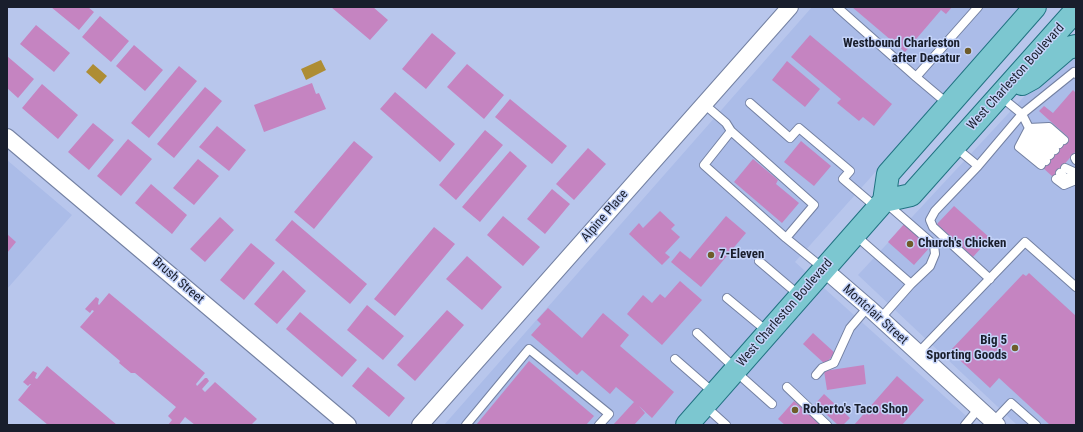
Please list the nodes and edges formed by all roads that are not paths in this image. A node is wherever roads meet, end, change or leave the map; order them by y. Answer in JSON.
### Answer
{"nodes":[{"id":1,"x":790,"y":7,"type":"edge"},
{"id":2,"x":837,"y":7,"type":"edge"},
{"id":3,"x":978,"y":7,"type":"edge"},
{"id":4,"x":1035,"y":7,"type":"edge"},
{"id":5,"x":1069,"y":15,"type":"edge"},
{"id":6,"x":1076,"y":46,"type":"edge"},
{"id":7,"x":1076,"y":74,"type":"edge"},
{"id":8,"x":916,"y":77,"type":"junction"},
{"id":9,"x":1000,"y":95,"type":"junction"},
{"id":10,"x":704,"y":104,"type":"junction"},
{"id":11,"x":750,"y":104,"type":"dead end"},
{"id":12,"x":949,"y":105,"type":"junction"},
{"id":13,"x":1022,"y":114,"type":"junction"},
{"id":14,"x":1029,"y":128,"type":"junction"},
{"id":15,"x":731,"y":131,"type":"junction"},
{"id":16,"x":7,"y":137,"type":"edge"},
{"id":17,"x":954,"y":146,"type":"junction"},
{"id":18,"x":1052,"y":153,"type":"junction"},
{"id":19,"x":978,"y":166,"type":"junction"},
{"id":20,"x":1068,"y":167,"type":"edge"},
{"id":21,"x":1076,"y":173,"type":"edge"},
{"id":22,"x":1076,"y":177,"type":"edge"},
{"id":23,"x":1076,"y":180,"type":"edge"},
{"id":24,"x":881,"y":205,"type":"junction"},
{"id":25,"x":854,"y":235,"type":"junction"},
{"id":26,"x":786,"y":238,"type":"junction"},
{"id":27,"x":759,"y":261,"type":"dead end"},
{"id":28,"x":824,"y":269,"type":"junction"},
{"id":29,"x":990,"y":279,"type":"junction"},
{"id":30,"x":911,"y":284,"type":"junction"},
{"id":31,"x":1076,"y":287,"type":"edge"},
{"id":32,"x":800,"y":296,"type":"junction"},
{"id":33,"x":727,"y":298,"type":"dead end"},
{"id":34,"x":868,"y":307,"type":"junction"},
{"id":35,"x":880,"y":319,"type":"junction"},
{"id":36,"x":697,"y":333,"type":"dead end"},
{"id":37,"x":768,"y":333,"type":"junction"},
{"id":38,"x":918,"y":353,"type":"junction"},
{"id":39,"x":674,"y":359,"type":"dead end"},
{"id":40,"x":735,"y":370,"type":"junction"},
{"id":41,"x":816,"y":375,"type":"dead end"},
{"id":42,"x":787,"y":388,"type":"dead end"},
{"id":43,"x":709,"y":400,"type":"junction"},
{"id":44,"x":772,"y":404,"type":"dead end"},
{"id":45,"x":979,"y":408,"type":"junction"},
{"id":46,"x":995,"y":423,"type":"edge"},
{"id":47,"x":348,"y":425,"type":"edge"},
{"id":48,"x":420,"y":425,"type":"edge"},
{"id":49,"x":466,"y":425,"type":"edge"},
{"id":50,"x":599,"y":425,"type":"edge"},
{"id":51,"x":687,"y":425,"type":"edge"},
{"id":52,"x":726,"y":425,"type":"edge"},
{"id":53,"x":827,"y":425,"type":"edge"},
{"id":54,"x":965,"y":425,"type":"edge"},
{"id":55,"x":1036,"y":425,"type":"edge"}],
"edges":[{"from":1,"to":10,"type":"street","name":"Alpine Place"},
{"from":2,"to":8,"type":"lane"},
{"from":3,"to":8,"type":"lane"},
{"from":4,"to":12,"type":"main road"},
{"from":5,"to":9,"type":"main road","name":"West Charleston Boulevard"},
{"from":6,"to":9,"type":"main road"},
{"from":7,"to":13,"type":"lane"},
{"from":8,"to":12,"type":"lane"},
{"from":9,"to":13,"type":"lane"},
{"from":9,"to":17,"type":"main road","name":"West Charleston Boulevard"},
{"from":10,"to":15,"type":"lane"},
{"from":10,"to":48,"type":"street","name":"Alpine Place"},
{"from":11,"to":24,"type":"lane"},
{"from":12,"to":24,"type":"main road"},
{"from":13,"to":14,"type":"lane"},
{"from":13,"to":19,"type":"lane"},
{"from":14,"to":18,"type":"lane"},
{"from":14,"to":18,"type":"lane"},
{"from":14,"to":18,"type":"lane"},
{"from":15,"to":26,"type":"lane"},
{"from":15,"to":26,"type":"lane"},
{"from":16,"to":47,"type":"street","name":"Brush Street"},
{"from":17,"to":19,"type":"lane"},
{"from":17,"to":24,"type":"main road","name":"West Charleston Boulevard"},
{"from":19,"to":29,"type":"lane"},
{"from":20,"to":21,"type":"lane"},
{"from":20,"to":22,"type":"lane"},
{"from":20,"to":23,"type":"lane"},
{"from":24,"to":25,"type":"main road","name":"West Charleston Boulevard"},
{"from":24,"to":30,"type":"lane"},
{"from":25,"to":28,"type":"main road","name":"West Charleston Boulevard"},
{"from":25,"to":30,"type":"lane"},
{"from":26,"to":28,"type":"lane"},
{"from":27,"to":32,"type":"lane"},
{"from":28,"to":32,"type":"main road","name":"West Charleston Boulevard"},
{"from":28,"to":34,"type":"street","name":"Montclair Street"},
{"from":29,"to":31,"type":"lane"},
{"from":29,"to":38,"type":"lane"},
{"from":30,"to":35,"type":"lane"},
{"from":32,"to":37,"type":"main road","name":"West Charleston Boulevard"},
{"from":33,"to":37,"type":"lane"},
{"from":34,"to":35,"type":"street","name":"Montclair Street"},
{"from":34,"to":41,"type":"lane"},
{"from":35,"to":38,"type":"street","name":"Montclair Street"},
{"from":36,"to":40,"type":"lane"},
{"from":37,"to":40,"type":"main road","name":"West Charleston Boulevard"},
{"from":38,"to":45,"type":"street","name":"Montclair Street"},
{"from":39,"to":43,"type":"lane"},
{"from":40,"to":43,"type":"main road","name":"West Charleston Boulevard"},
{"from":40,"to":44,"type":"lane"},
{"from":42,"to":53,"type":"lane"},
{"from":43,"to":51,"type":"main road","name":"West Charleston Boulevard"},
{"from":43,"to":52,"type":"lane"},
{"from":45,"to":46,"type":"street","name":"Montclair Street"},
{"from":45,"to":54,"type":"lane"},
{"from":46,"to":55,"type":"lane"},
{"from":49,"to":50,"type":"lane"}]}
